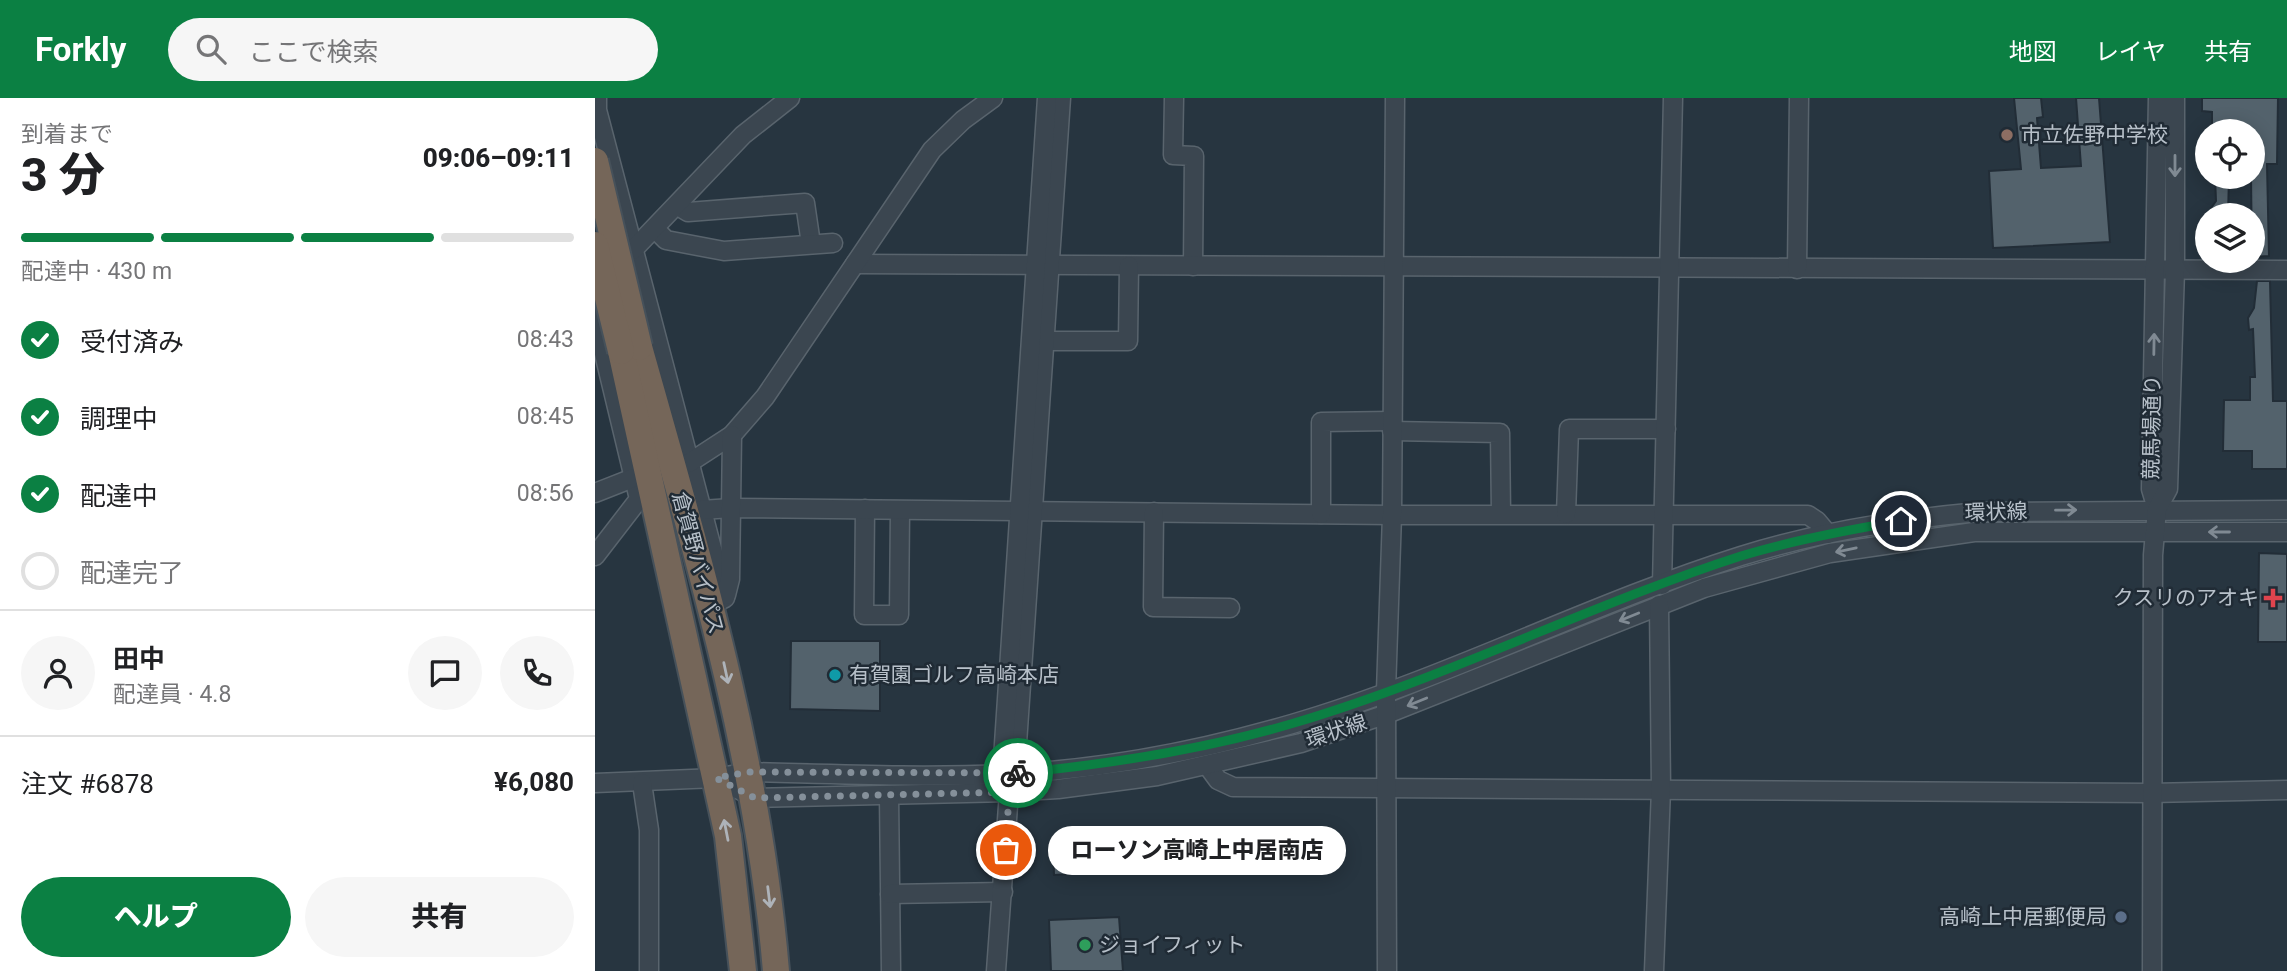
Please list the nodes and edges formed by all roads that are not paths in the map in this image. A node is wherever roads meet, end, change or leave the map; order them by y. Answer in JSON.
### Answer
{"nodes":[{"id":1,"x":597,"y":98,"type":"edge"},
{"id":2,"x":790,"y":98,"type":"edge"},
{"id":3,"x":993,"y":98,"type":"edge"},
{"id":4,"x":1047,"y":98,"type":"edge"},
{"id":5,"x":1061,"y":98,"type":"edge"},
{"id":6,"x":1174,"y":98,"type":"edge"},
{"id":7,"x":1395,"y":98,"type":"edge"},
{"id":8,"x":1673,"y":98,"type":"edge"},
{"id":9,"x":1799,"y":98,"type":"edge"},
{"id":10,"x":2158,"y":98,"type":"edge"},
{"id":11,"x":2175,"y":98,"type":"edge"},
{"id":12,"x":595,"y":161,"type":"edge"},
{"id":13,"x":678,"y":206,"type":"junction"},
{"id":14,"x":655,"y":229,"type":"junction"},
{"id":15,"x":833,"y":243,"type":"dead end"},
{"id":16,"x":811,"y":244,"type":"junction"},
{"id":17,"x":595,"y":245,"type":"edge"},
{"id":18,"x":632,"y":245,"type":"junction"},
{"id":19,"x":1042,"y":263,"type":"junction"},
{"id":20,"x":855,"y":264,"type":"junction"},
{"id":21,"x":1129,"y":266,"type":"junction"},
{"id":22,"x":1192,"y":266,"type":"junction"},
{"id":23,"x":1393,"y":267,"type":"junction"},
{"id":24,"x":1670,"y":268,"type":"junction"},
{"id":25,"x":1797,"y":269,"type":"junction"},
{"id":26,"x":2175,"y":270,"type":"junction"},
{"id":27,"x":2287,"y":270,"type":"edge"},
{"id":28,"x":2155,"y":271,"type":"junction"},
{"id":29,"x":595,"y":316,"type":"edge"},
{"id":30,"x":1044,"y":341,"type":"junction"},
{"id":31,"x":630,"y":349,"type":"junction"},
{"id":32,"x":1392,"y":426,"type":"junction"},
{"id":33,"x":1666,"y":429,"type":"junction"},
{"id":34,"x":732,"y":435,"type":"junction"},
{"id":35,"x":689,"y":463,"type":"junction"},
{"id":36,"x":636,"y":489,"type":"junction"},
{"id":37,"x":595,"y":494,"type":"edge"},
{"id":38,"x":732,"y":508,"type":"junction"},
{"id":39,"x":865,"y":509,"type":"junction"},
{"id":40,"x":2158,"y":509,"type":"junction"},
{"id":41,"x":701,"y":510,"type":"junction"},
{"id":42,"x":1025,"y":510,"type":"junction"},
{"id":43,"x":2287,"y":510,"type":"edge"},
{"id":44,"x":900,"y":511,"type":"junction"},
{"id":45,"x":1154,"y":512,"type":"junction"},
{"id":46,"x":1501,"y":513,"type":"junction"},
{"id":47,"x":1321,"y":514,"type":"junction"},
{"id":48,"x":1566,"y":514,"type":"junction"},
{"id":49,"x":1392,"y":515,"type":"junction"},
{"id":50,"x":1664,"y":515,"type":"junction"},
{"id":51,"x":2156,"y":531,"type":"junction"},
{"id":52,"x":2287,"y":532,"type":"edge"},
{"id":53,"x":1828,"y":534,"type":"junction"},
{"id":54,"x":595,"y":556,"type":"edge"},
{"id":55,"x":1662,"y":585,"type":"junction"},
{"id":56,"x":718,"y":601,"type":"junction"},
{"id":57,"x":1659,"y":605,"type":"junction"},
{"id":58,"x":1230,"y":608,"type":"dead end"},
{"id":59,"x":691,"y":666,"type":"junction"},
{"id":60,"x":1387,"y":691,"type":"junction"},
{"id":61,"x":1387,"y":714,"type":"junction"},
{"id":62,"x":1207,"y":765,"type":"junction"},
{"id":63,"x":748,"y":772,"type":"junction"},
{"id":64,"x":1009,"y":774,"type":"junction"},
{"id":65,"x":716,"y":778,"type":"junction"},
{"id":66,"x":595,"y":783,"type":"edge"},
{"id":67,"x":642,"y":783,"type":"junction"},
{"id":68,"x":1387,"y":788,"type":"junction"},
{"id":69,"x":1661,"y":789,"type":"junction"},
{"id":70,"x":2287,"y":790,"type":"edge"},
{"id":71,"x":1009,"y":792,"type":"junction"},
{"id":72,"x":2151,"y":793,"type":"junction"},
{"id":73,"x":888,"y":795,"type":"junction"},
{"id":74,"x":755,"y":798,"type":"junction"},
{"id":75,"x":1003,"y":892,"type":"junction"},
{"id":76,"x":890,"y":894,"type":"junction"},
{"id":77,"x":649,"y":971,"type":"edge"},
{"id":78,"x":743,"y":971,"type":"edge"},
{"id":79,"x":775,"y":971,"type":"edge"},
{"id":80,"x":891,"y":971,"type":"edge"},
{"id":81,"x":996,"y":971,"type":"edge"},
{"id":82,"x":1387,"y":971,"type":"edge"},
{"id":83,"x":1654,"y":971,"type":"edge"},
{"id":84,"x":2152,"y":971,"type":"edge"}],
"edges":[{"from":1,"to":18,"type":"street"},
{"from":2,"to":13,"type":"street"},
{"from":3,"to":20,"type":"street"},
{"from":4,"to":19,"type":"street"},
{"from":5,"to":19,"type":"street"},
{"from":6,"to":22,"type":"street"},
{"from":7,"to":23,"type":"street"},
{"from":8,"to":24,"type":"street"},
{"from":9,"to":25,"type":"street"},
{"from":10,"to":28,"type":"street","name":"競馬場通り"},
{"from":11,"to":26,"type":"street","name":"競馬場通り","one_way":true},
{"from":12,"to":31,"type":"highway","name":"倉賀野バイパス","bridge":true},
{"from":13,"to":14,"type":"street"},
{"from":13,"to":16,"type":"street"},
{"from":14,"to":16,"type":"street"},
{"from":14,"to":18,"type":"street"},
{"from":15,"to":16,"type":"street"},
{"from":17,"to":18,"type":"street"},
{"from":17,"to":31,"type":"highway","name":"倉賀野バイパス","bridge":true},
{"from":18,"to":35,"type":"street"},
{"from":19,"to":20,"type":"street"},
{"from":19,"to":21,"type":"street"},
{"from":19,"to":30,"type":"street"},
{"from":19,"to":42,"type":"street"},
{"from":20,"to":34,"type":"street"},
{"from":21,"to":22,"type":"street"},
{"from":21,"to":30,"type":"street"},
{"from":22,"to":23,"type":"street"},
{"from":23,"to":24,"type":"street"},
{"from":23,"to":32,"type":"street"},
{"from":24,"to":25,"type":"street"},
{"from":24,"to":33,"type":"street"},
{"from":25,"to":28,"type":"street"},
{"from":26,"to":27,"type":"street"},
{"from":26,"to":28,"type":"street"},
{"from":26,"to":40,"type":"street","name":"競馬場通り"},
{"from":40,"to":28,"type":"street","name":"競馬場通り","one_way":true},
{"from":29,"to":36,"type":"street"},
{"from":30,"to":42,"type":"street"},
{"from":31,"to":56,"type":"highway","name":"倉賀野バイパス"},
{"from":31,"to":59,"type":"highway","name":"倉賀野バイパス"},
{"from":32,"to":46,"type":"street"},
{"from":32,"to":47,"type":"street"},
{"from":32,"to":49,"type":"street"},
{"from":33,"to":48,"type":"street"},
{"from":33,"to":50,"type":"street"},
{"from":34,"to":35,"type":"street"},
{"from":34,"to":38,"type":"street"},
{"from":35,"to":41,"type":"street"},
{"from":36,"to":37,"type":"street"},
{"from":36,"to":54,"type":"street"},
{"from":36,"to":59,"type":"highway"},
{"from":38,"to":39,"type":"street"},
{"from":38,"to":41,"type":"street"},
{"from":38,"to":56,"type":"street"},
{"from":39,"to":44,"type":"street"},
{"from":39,"to":44,"type":"street"},
{"from":40,"to":43,"type":"street","name":"環状線"},
{"from":40,"to":51,"type":"street"},
{"from":53,"to":40,"type":"street","name":"環状線","one_way":true},
{"from":41,"to":56,"type":"street"},
{"from":42,"to":44,"type":"street"},
{"from":42,"to":45,"type":"street"},
{"from":42,"to":64,"type":"street"},
{"from":45,"to":47,"type":"street"},
{"from":45,"to":58,"type":"street"},
{"from":46,"to":48,"type":"street"},
{"from":46,"to":49,"type":"street"},
{"from":47,"to":49,"type":"street"},
{"from":48,"to":50,"type":"street"},
{"from":49,"to":60,"type":"street"},
{"from":50,"to":53,"type":"street"},
{"from":50,"to":55,"type":"street"},
{"from":52,"to":51,"type":"street","name":"環状線","one_way":true},
{"from":51,"to":57,"type":"street","name":"環状線","one_way":true},
{"from":51,"to":72,"type":"street"},
{"from":53,"to":55,"type":"street","name":"環状線"},
{"from":55,"to":60,"type":"street","name":"環状線"},
{"from":56,"to":63,"type":"highway","name":"倉賀野バイパス","one_way":true},
{"from":57,"to":61,"type":"street","name":"環状線","one_way":true},
{"from":57,"to":69,"type":"street"},
{"from":59,"to":65,"type":"highway","name":"倉賀野バイパス"},
{"from":60,"to":61,"type":"street"},
{"from":60,"to":64,"type":"street","name":"環状線"},
{"from":61,"to":62,"type":"street","name":"環状線"},
{"from":61,"to":68,"type":"street"},
{"from":62,"to":68,"type":"street"},
{"from":62,"to":71,"type":"street","name":"環状線"},
{"from":63,"to":64,"type":"street","name":"環状線"},
{"from":63,"to":65,"type":"street","name":"環状線"},
{"from":63,"to":74,"type":"highway","name":"倉賀野バイパス"},
{"from":65,"to":67,"type":"street"},
{"from":65,"to":74,"type":"street","name":"環状線"},
{"from":78,"to":65,"type":"highway","name":"倉賀野バイパス","one_way":true},
{"from":66,"to":67,"type":"street"},
{"from":67,"to":77,"type":"street"},
{"from":68,"to":69,"type":"street"},
{"from":68,"to":82,"type":"street"},
{"from":69,"to":72,"type":"street"},
{"from":69,"to":83,"type":"street"},
{"from":70,"to":72,"type":"street"},
{"from":71,"to":73,"type":"street","name":"環状線"},
{"from":71,"to":75,"type":"street"},
{"from":72,"to":84,"type":"street"},
{"from":73,"to":74,"type":"street","name":"環状線"},
{"from":73,"to":76,"type":"street"},
{"from":74,"to":79,"type":"highway","name":"倉賀野バイパス","one_way":true},
{"from":75,"to":76,"type":"street"},
{"from":75,"to":81,"type":"street"},
{"from":76,"to":80,"type":"street"}]}
